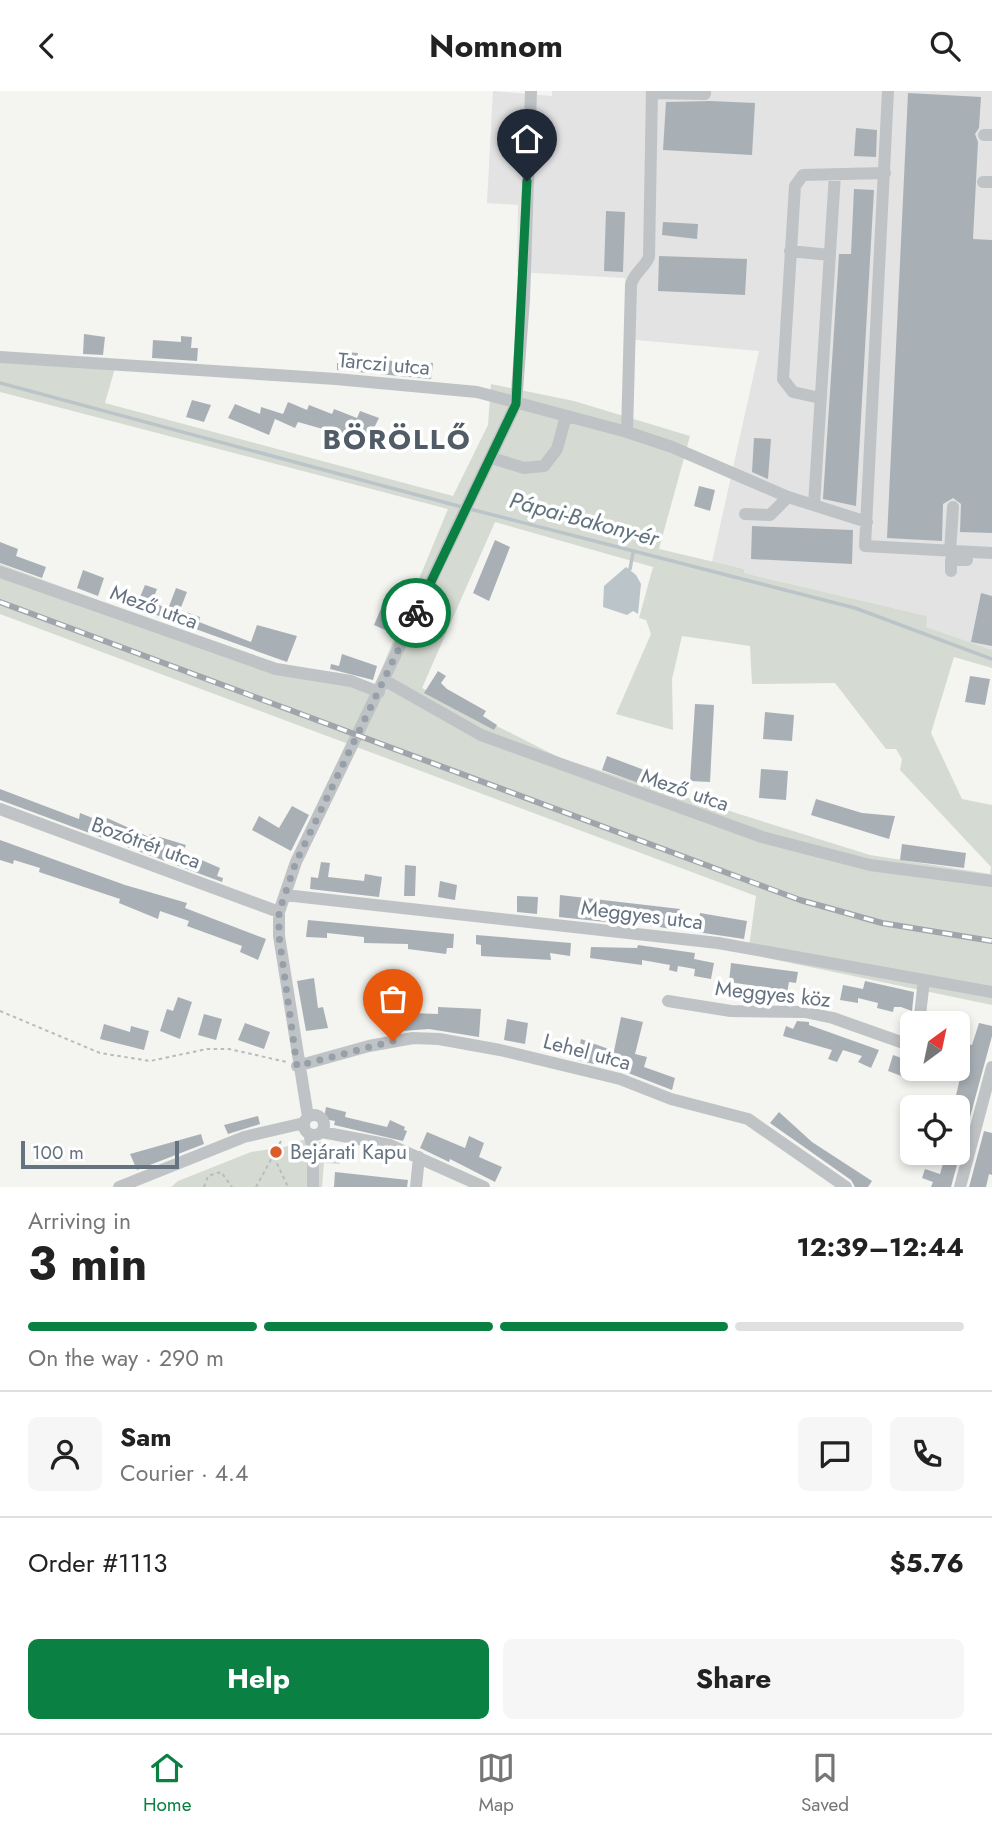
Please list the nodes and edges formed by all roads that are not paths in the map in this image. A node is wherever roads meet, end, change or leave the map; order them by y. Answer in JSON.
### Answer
{"nodes":[{"id":1,"x":531,"y":91,"type":"edge"},
{"id":2,"x":705,"y":91,"type":"edge"},
{"id":3,"x":888,"y":91,"type":"edge"},
{"id":4,"x":652,"y":92,"type":"edge"},
{"id":5,"x":884,"y":173,"type":"junction"},
{"id":6,"x":835,"y":174,"type":"junction"},
{"id":7,"x":790,"y":251,"type":"junction"},
{"id":8,"x":830,"y":255,"type":"junction"},
{"id":9,"x":0,"y":357,"type":"edge"},
{"id":10,"x":820,"y":398,"type":"junction"},
{"id":11,"x":516,"y":404,"type":"junction"},
{"id":12,"x":566,"y":416,"type":"junction"},
{"id":13,"x":627,"y":432,"type":"junction"},
{"id":14,"x":492,"y":458,"type":"junction"},
{"id":15,"x":788,"y":497,"type":"junction"},
{"id":16,"x":814,"y":505,"type":"junction"},
{"id":17,"x":953,"y":507,"type":"dead end"},
{"id":18,"x":745,"y":514,"type":"dead end"},
{"id":19,"x":867,"y":522,"type":"junction"},
{"id":20,"x":950,"y":551,"type":"junction"},
{"id":21,"x":992,"y":553,"type":"edge"},
{"id":22,"x":992,"y":561,"type":"edge"},
{"id":23,"x":951,"y":571,"type":"dead end"},
{"id":24,"x":0,"y":572,"type":"edge"},
{"id":25,"x":381,"y":686,"type":"junction"},
{"id":26,"x":0,"y":809,"type":"edge"},
{"id":27,"x":992,"y":881,"type":"edge"},
{"id":28,"x":285,"y":895,"type":"junction"},
{"id":29,"x":279,"y":912,"type":"junction"},
{"id":30,"x":924,"y":980,"type":"junction"},
{"id":31,"x":992,"y":992,"type":"edge"},
{"id":32,"x":668,"y":1001,"type":"dead end"},
{"id":33,"x":920,"y":1011,"type":"edge"},
{"id":34,"x":900,"y":1042,"type":"edge"},
{"id":35,"x":297,"y":1066,"type":"junction"},
{"id":36,"x":992,"y":1067,"type":"edge"},
{"id":37,"x":312,"y":1126,"type":"junction"},
{"id":38,"x":419,"y":1157,"type":"junction"},
{"id":39,"x":118,"y":1187,"type":"edge"},
{"id":40,"x":313,"y":1187,"type":"edge"},
{"id":41,"x":416,"y":1187,"type":"edge"},
{"id":42,"x":485,"y":1187,"type":"edge"},
{"id":43,"x":846,"y":1187,"type":"edge"},
{"id":44,"x":960,"y":1187,"type":"edge"}],
"edges":[{"from":1,"to":11,"type":"street"},
{"from":2,"to":4,"type":"street"},
{"from":3,"to":5,"type":"street"},
{"from":4,"to":13,"type":"street"},
{"from":5,"to":6,"type":"street"},
{"from":5,"to":19,"type":"street"},
{"from":6,"to":7,"type":"street"},
{"from":6,"to":8,"type":"street"},
{"from":7,"to":8,"type":"street"},
{"from":7,"to":10,"type":"street"},
{"from":8,"to":10,"type":"street"},
{"from":9,"to":11,"type":"street","name":"Tarczi utca"},
{"from":10,"to":16,"type":"street"},
{"from":11,"to":12,"type":"street","name":"Tarczi utca"},
{"from":11,"to":14,"type":"street"},
{"from":12,"to":13,"type":"street","name":"Tarczi utca"},
{"from":12,"to":14,"type":"street"},
{"from":13,"to":15,"type":"street","name":"Tarczi utca"},
{"from":14,"to":25,"type":"street"},
{"from":15,"to":16,"type":"street","name":"Tarczi utca"},
{"from":15,"to":18,"type":"street"},
{"from":16,"to":19,"type":"street","name":"Tarczi utca"},
{"from":17,"to":20,"type":"street"},
{"from":19,"to":20,"type":"street"},
{"from":20,"to":21,"type":"street"},
{"from":22,"to":23,"type":"street"},
{"from":24,"to":25,"type":"street","name":"Mező utca"},
{"from":25,"to":27,"type":"street","name":"Mező utca"},
{"from":25,"to":28,"type":"street"},
{"from":26,"to":29,"type":"street","name":"Bozótrét utca"},
{"from":28,"to":29,"type":"street"},
{"from":28,"to":30,"type":"street","name":"Meggyes utca"},
{"from":29,"to":35,"type":"street"},
{"from":30,"to":31,"type":"street","name":"Meggyes utca"},
{"from":30,"to":33,"type":"street"},
{"from":32,"to":34,"type":"street","name":"Meggyes köz"},
{"from":35,"to":37,"type":"street"},
{"from":35,"to":43,"type":"street","name":"Lehel utca"},
{"from":36,"to":44,"type":"street"},
{"from":37,"to":38,"type":"street"},
{"from":37,"to":39,"type":"street"},
{"from":37,"to":40,"type":"street"},
{"from":38,"to":41,"type":"street"},
{"from":38,"to":42,"type":"street"}]}
